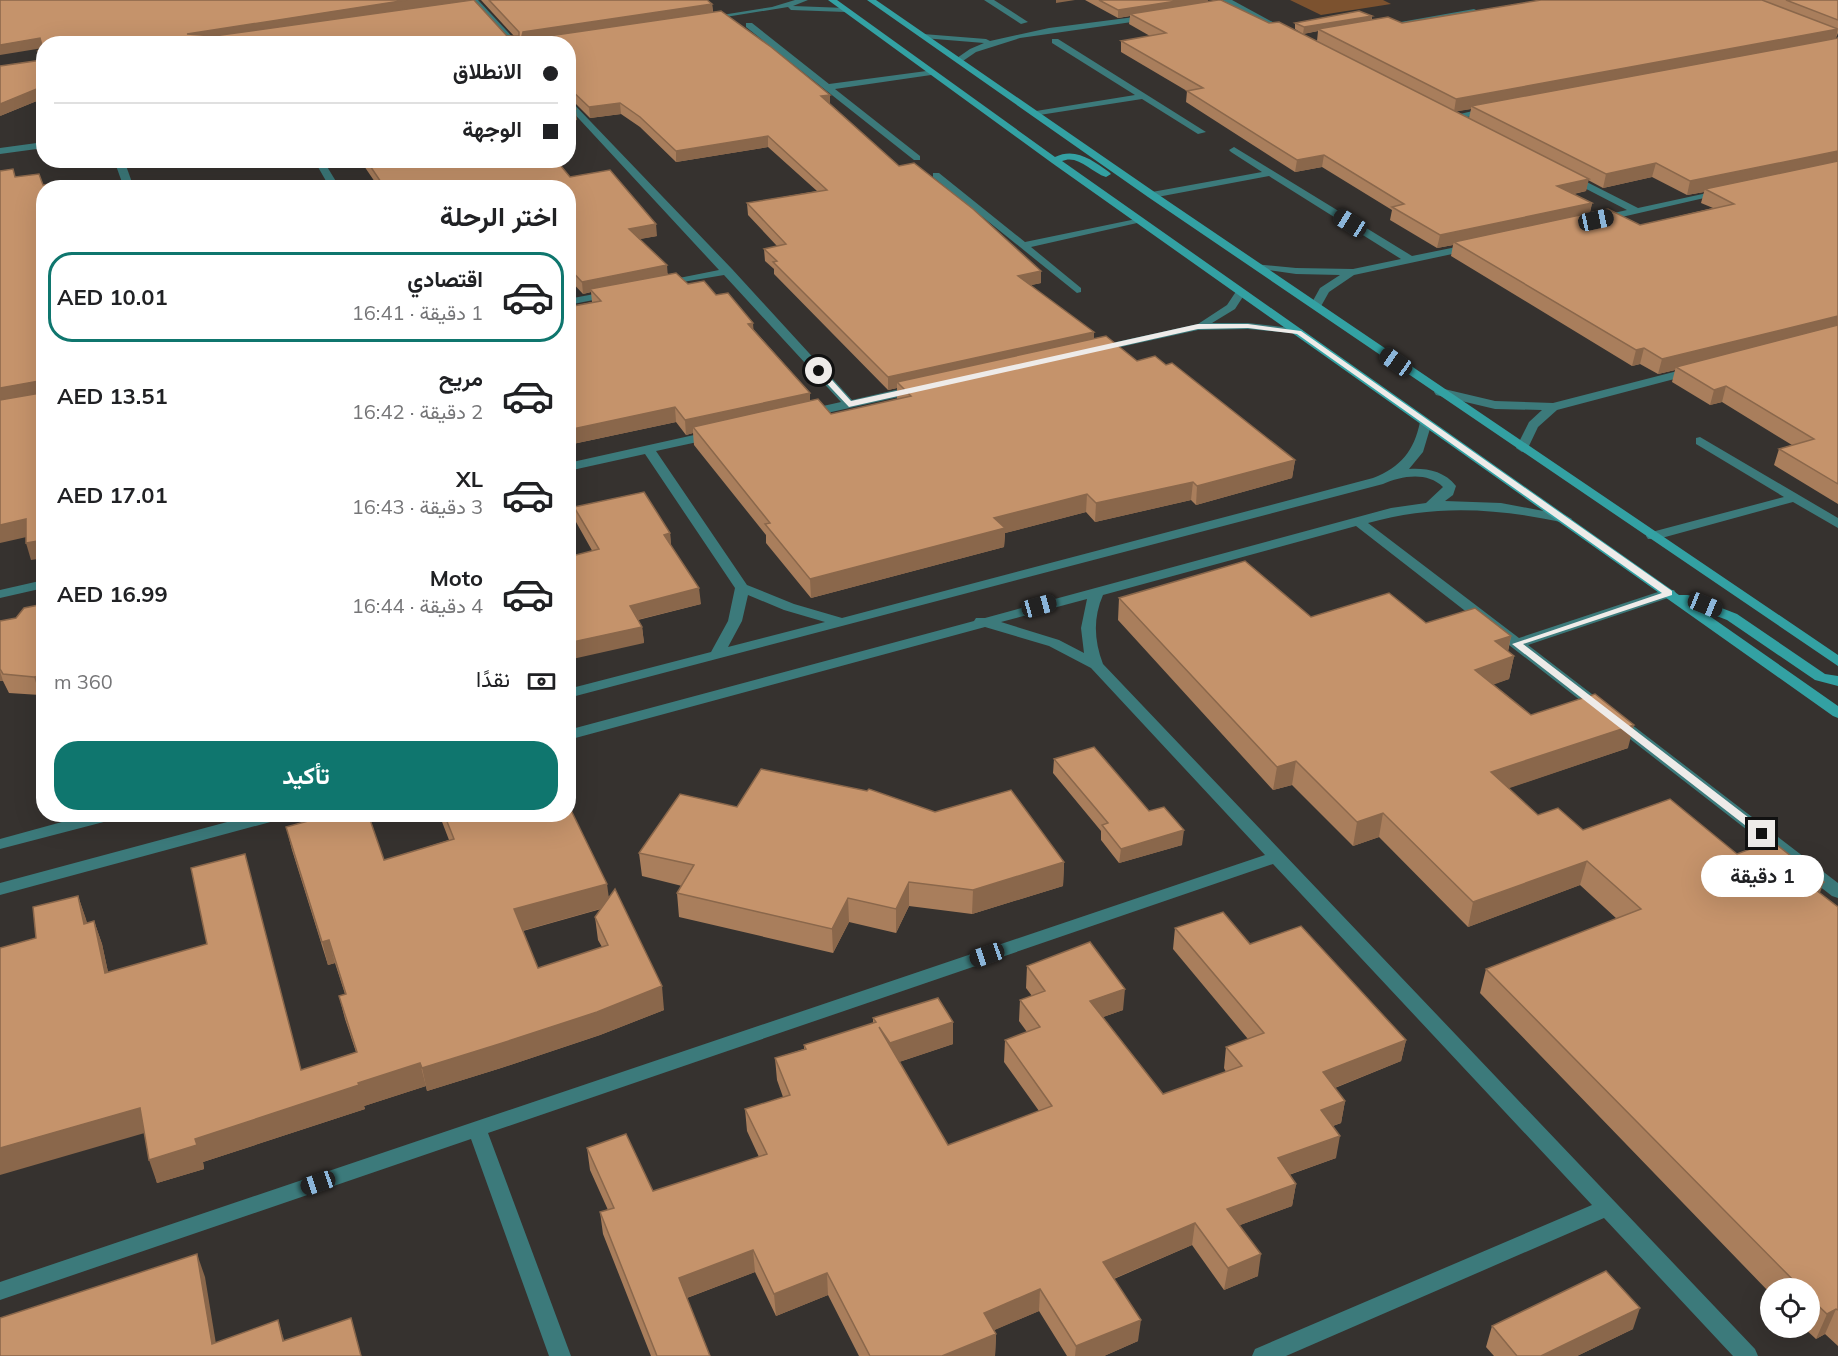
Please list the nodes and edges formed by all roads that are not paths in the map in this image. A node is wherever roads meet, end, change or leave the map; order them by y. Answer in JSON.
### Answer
{"nodes":[{"id":1,"x":804,"y":0,"type":"edge"},
{"id":2,"x":832,"y":0,"type":"edge"},
{"id":3,"x":871,"y":0,"type":"edge"},
{"id":4,"x":988,"y":0,"type":"edge"},
{"id":5,"x":476,"y":2,"type":"edge"},
{"id":6,"x":1227,"y":3,"type":"edge"},
{"id":7,"x":466,"y":6,"type":"edge"},
{"id":8,"x":773,"y":9,"type":"junction"},
{"id":9,"x":1485,"y":9,"type":"edge"},
{"id":10,"x":846,"y":10,"type":"junction"},
{"id":11,"x":1164,"y":15,"type":"edge"},
{"id":12,"x":692,"y":20,"type":"edge"},
{"id":13,"x":1024,"y":22,"type":"dead end"},
{"id":14,"x":749,"y":25,"type":"dead end"},
{"id":15,"x":1371,"y":28,"type":"edge"},
{"id":16,"x":1292,"y":34,"type":"edge"},
{"id":17,"x":508,"y":36,"type":"edge"},
{"id":18,"x":922,"y":36,"type":"junction"},
{"id":19,"x":1001,"y":40,"type":"junction"},
{"id":20,"x":1054,"y":41,"type":"dead end"},
{"id":21,"x":960,"y":60,"type":"junction"},
{"id":22,"x":931,"y":72,"type":"junction"},
{"id":23,"x":828,"y":87,"type":"junction"},
{"id":24,"x":1143,"y":96,"type":"junction"},
{"id":25,"x":1499,"y":108,"type":"edge"},
{"id":26,"x":576,"y":110,"type":"edge"},
{"id":27,"x":1442,"y":111,"type":"edge"},
{"id":28,"x":1036,"y":114,"type":"junction"},
{"id":29,"x":1452,"y":117,"type":"junction"},
{"id":30,"x":1473,"y":127,"type":"edge"},
{"id":31,"x":1201,"y":132,"type":"dead end"},
{"id":32,"x":36,"y":146,"type":"edge"},
{"id":33,"x":1234,"y":150,"type":"dead end"},
{"id":34,"x":0,"y":151,"type":"edge"},
{"id":35,"x":917,"y":158,"type":"dead end"},
{"id":36,"x":1055,"y":161,"type":"junction"},
{"id":37,"x":1271,"y":173,"type":"junction"},
{"id":38,"x":1564,"y":174,"type":"edge"},
{"id":39,"x":936,"y":175,"type":"dead end"},
{"id":40,"x":1737,"y":189,"type":"edge"},
{"id":41,"x":1152,"y":195,"type":"junction"},
{"id":42,"x":1636,"y":211,"type":"junction"},
{"id":43,"x":1141,"y":221,"type":"junction"},
{"id":44,"x":1586,"y":222,"type":"edge"},
{"id":45,"x":1487,"y":243,"type":"edge"},
{"id":46,"x":1023,"y":246,"type":"junction"},
{"id":47,"x":1410,"y":260,"type":"junction"},
{"id":48,"x":1258,"y":266,"type":"junction"},
{"id":49,"x":728,"y":271,"type":"junction"},
{"id":50,"x":1353,"y":272,"type":"junction"},
{"id":51,"x":648,"y":287,"type":"edge"},
{"id":52,"x":1077,"y":290,"type":"dead end"},
{"id":53,"x":625,"y":291,"type":"edge"},
{"id":54,"x":1241,"y":292,"type":"junction"},
{"id":55,"x":576,"y":300,"type":"edge"},
{"id":56,"x":1316,"y":306,"type":"junction"},
{"id":57,"x":1198,"y":327,"type":"junction"},
{"id":58,"x":1299,"y":332,"type":"junction"},
{"id":59,"x":1082,"y":352,"type":"edge"},
{"id":60,"x":1702,"y":369,"type":"edge"},
{"id":61,"x":931,"y":386,"type":"edge"},
{"id":62,"x":1440,"y":392,"type":"junction"},
{"id":63,"x":849,"y":404,"type":"junction"},
{"id":64,"x":1553,"y":407,"type":"junction"},
{"id":65,"x":793,"y":417,"type":"edge"},
{"id":66,"x":1426,"y":422,"type":"junction"},
{"id":67,"x":726,"y":432,"type":"edge"},
{"id":68,"x":1700,"y":441,"type":"dead end"},
{"id":69,"x":1522,"y":448,"type":"junction"},
{"id":70,"x":648,"y":449,"type":"junction"},
{"id":71,"x":576,"y":465,"type":"edge"},
{"id":72,"x":1393,"y":476,"type":"junction"},
{"id":73,"x":1794,"y":498,"type":"junction"},
{"id":74,"x":1431,"y":505,"type":"junction"},
{"id":75,"x":1565,"y":519,"type":"junction"},
{"id":76,"x":1358,"y":521,"type":"junction"},
{"id":77,"x":1838,"y":524,"type":"edge"},
{"id":78,"x":1653,"y":536,"type":"junction"},
{"id":79,"x":36,"y":586,"type":"edge"},
{"id":80,"x":742,"y":588,"type":"junction"},
{"id":81,"x":1098,"y":590,"type":"junction"},
{"id":82,"x":1669,"y":593,"type":"junction"},
{"id":83,"x":0,"y":594,"type":"edge"},
{"id":84,"x":981,"y":621,"type":"junction"},
{"id":85,"x":842,"y":622,"type":"junction"},
{"id":86,"x":1516,"y":644,"type":"junction"},
{"id":87,"x":717,"y":654,"type":"junction"},
{"id":88,"x":1838,"y":662,"type":"edge"},
{"id":89,"x":1096,"y":665,"type":"junction"},
{"id":90,"x":1838,"y":681,"type":"edge"},
{"id":91,"x":576,"y":692,"type":"edge"},
{"id":92,"x":1838,"y":713,"type":"edge"},
{"id":93,"x":576,"y":733,"type":"edge"},
{"id":94,"x":83,"y":822,"type":"edge"},
{"id":95,"x":249,"y":822,"type":"edge"},
{"id":96,"x":0,"y":844,"type":"edge"},
{"id":97,"x":1275,"y":857,"type":"junction"},
{"id":98,"x":0,"y":889,"type":"edge"},
{"id":99,"x":1838,"y":892,"type":"edge"},
{"id":100,"x":477,"y":1129,"type":"junction"},
{"id":101,"x":1609,"y":1207,"type":"junction"},
{"id":102,"x":0,"y":1291,"type":"edge"},
{"id":103,"x":560,"y":1356,"type":"edge"},
{"id":104,"x":1263,"y":1356,"type":"edge"},
{"id":105,"x":1747,"y":1356,"type":"edge"}],
"edges":[{"from":1,"to":8,"type":"street"},
{"from":2,"to":10,"type":"main road"},
{"from":3,"to":18,"type":"main road"},
{"from":4,"to":13,"type":"street"},
{"from":5,"to":7,"type":"street"},
{"from":5,"to":17,"type":"street"},
{"from":6,"to":16,"type":"street"},
{"from":8,"to":10,"type":"street"},
{"from":8,"to":12,"type":"street"},
{"from":9,"to":15,"type":"street"},
{"from":10,"to":22,"type":"main road"},
{"from":11,"to":19,"type":"street"},
{"from":14,"to":23,"type":"street"},
{"from":18,"to":19,"type":"street"},
{"from":18,"to":21,"type":"main road"},
{"from":19,"to":21,"type":"street"},
{"from":20,"to":24,"type":"street"},
{"from":21,"to":28,"type":"main road"},
{"from":22,"to":23,"type":"street"},
{"from":22,"to":36,"type":"main road"},
{"from":23,"to":35,"type":"street"},
{"from":24,"to":28,"type":"street"},
{"from":24,"to":31,"type":"street"},
{"from":25,"to":29,"type":"street"},
{"from":26,"to":49,"type":"street"},
{"from":27,"to":29,"type":"street"},
{"from":28,"to":41,"type":"main road"},
{"from":29,"to":30,"type":"street"},
{"from":32,"to":34,"type":"street"},
{"from":33,"to":37,"type":"street"},
{"from":36,"to":41,"type":"main road"},
{"from":36,"to":43,"type":"main road"},
{"from":37,"to":41,"type":"street"},
{"from":37,"to":47,"type":"street"},
{"from":38,"to":42,"type":"street"},
{"from":39,"to":46,"type":"street"},
{"from":40,"to":42,"type":"street"},
{"from":41,"to":48,"type":"main road"},
{"from":42,"to":44,"type":"street"},
{"from":43,"to":46,"type":"street"},
{"from":43,"to":54,"type":"main road"},
{"from":45,"to":47,"type":"street"},
{"from":46,"to":52,"type":"street"},
{"from":47,"to":50,"type":"street"},
{"from":48,"to":50,"type":"street"},
{"from":48,"to":56,"type":"main road"},
{"from":49,"to":51,"type":"street"},
{"from":49,"to":63,"type":"street"},
{"from":50,"to":56,"type":"street"},
{"from":53,"to":55,"type":"street"},
{"from":54,"to":57,"type":"street"},
{"from":54,"to":58,"type":"main road"},
{"from":56,"to":62,"type":"main road"},
{"from":57,"to":58,"type":"street"},
{"from":57,"to":59,"type":"street"},
{"from":58,"to":66,"type":"main road"},
{"from":60,"to":64,"type":"street"},
{"from":61,"to":63,"type":"street"},
{"from":62,"to":64,"type":"street"},
{"from":62,"to":69,"type":"main road"},
{"from":63,"to":65,"type":"street"},
{"from":64,"to":69,"type":"street"},
{"from":66,"to":72,"type":"street"},
{"from":66,"to":75,"type":"main road"},
{"from":67,"to":70,"type":"street"},
{"from":68,"to":73,"type":"street"},
{"from":69,"to":78,"type":"main road"},
{"from":70,"to":71,"type":"street"},
{"from":70,"to":80,"type":"street"},
{"from":72,"to":74,"type":"street"},
{"from":72,"to":85,"type":"street"},
{"from":73,"to":77,"type":"street"},
{"from":73,"to":78,"type":"street"},
{"from":74,"to":75,"type":"street"},
{"from":74,"to":76,"type":"street"},
{"from":75,"to":82,"type":"main road"},
{"from":76,"to":81,"type":"street"},
{"from":76,"to":86,"type":"street"},
{"from":78,"to":88,"type":"main road"},
{"from":79,"to":83,"type":"street"},
{"from":80,"to":85,"type":"street"},
{"from":80,"to":87,"type":"street"},
{"from":81,"to":84,"type":"street"},
{"from":81,"to":89,"type":"street"},
{"from":82,"to":86,"type":"street"},
{"from":82,"to":90,"type":"main road"},
{"from":82,"to":92,"type":"main road"},
{"from":84,"to":89,"type":"street"},
{"from":84,"to":93,"type":"street"},
{"from":85,"to":87,"type":"street"},
{"from":86,"to":99,"type":"street"},
{"from":87,"to":91,"type":"street"},
{"from":89,"to":97,"type":"street"},
{"from":94,"to":96,"type":"street"},
{"from":95,"to":98,"type":"street"},
{"from":97,"to":100,"type":"street"},
{"from":97,"to":101,"type":"street"},
{"from":100,"to":102,"type":"street"},
{"from":100,"to":103,"type":"street"},
{"from":101,"to":104,"type":"street"},
{"from":101,"to":105,"type":"street"}]}
